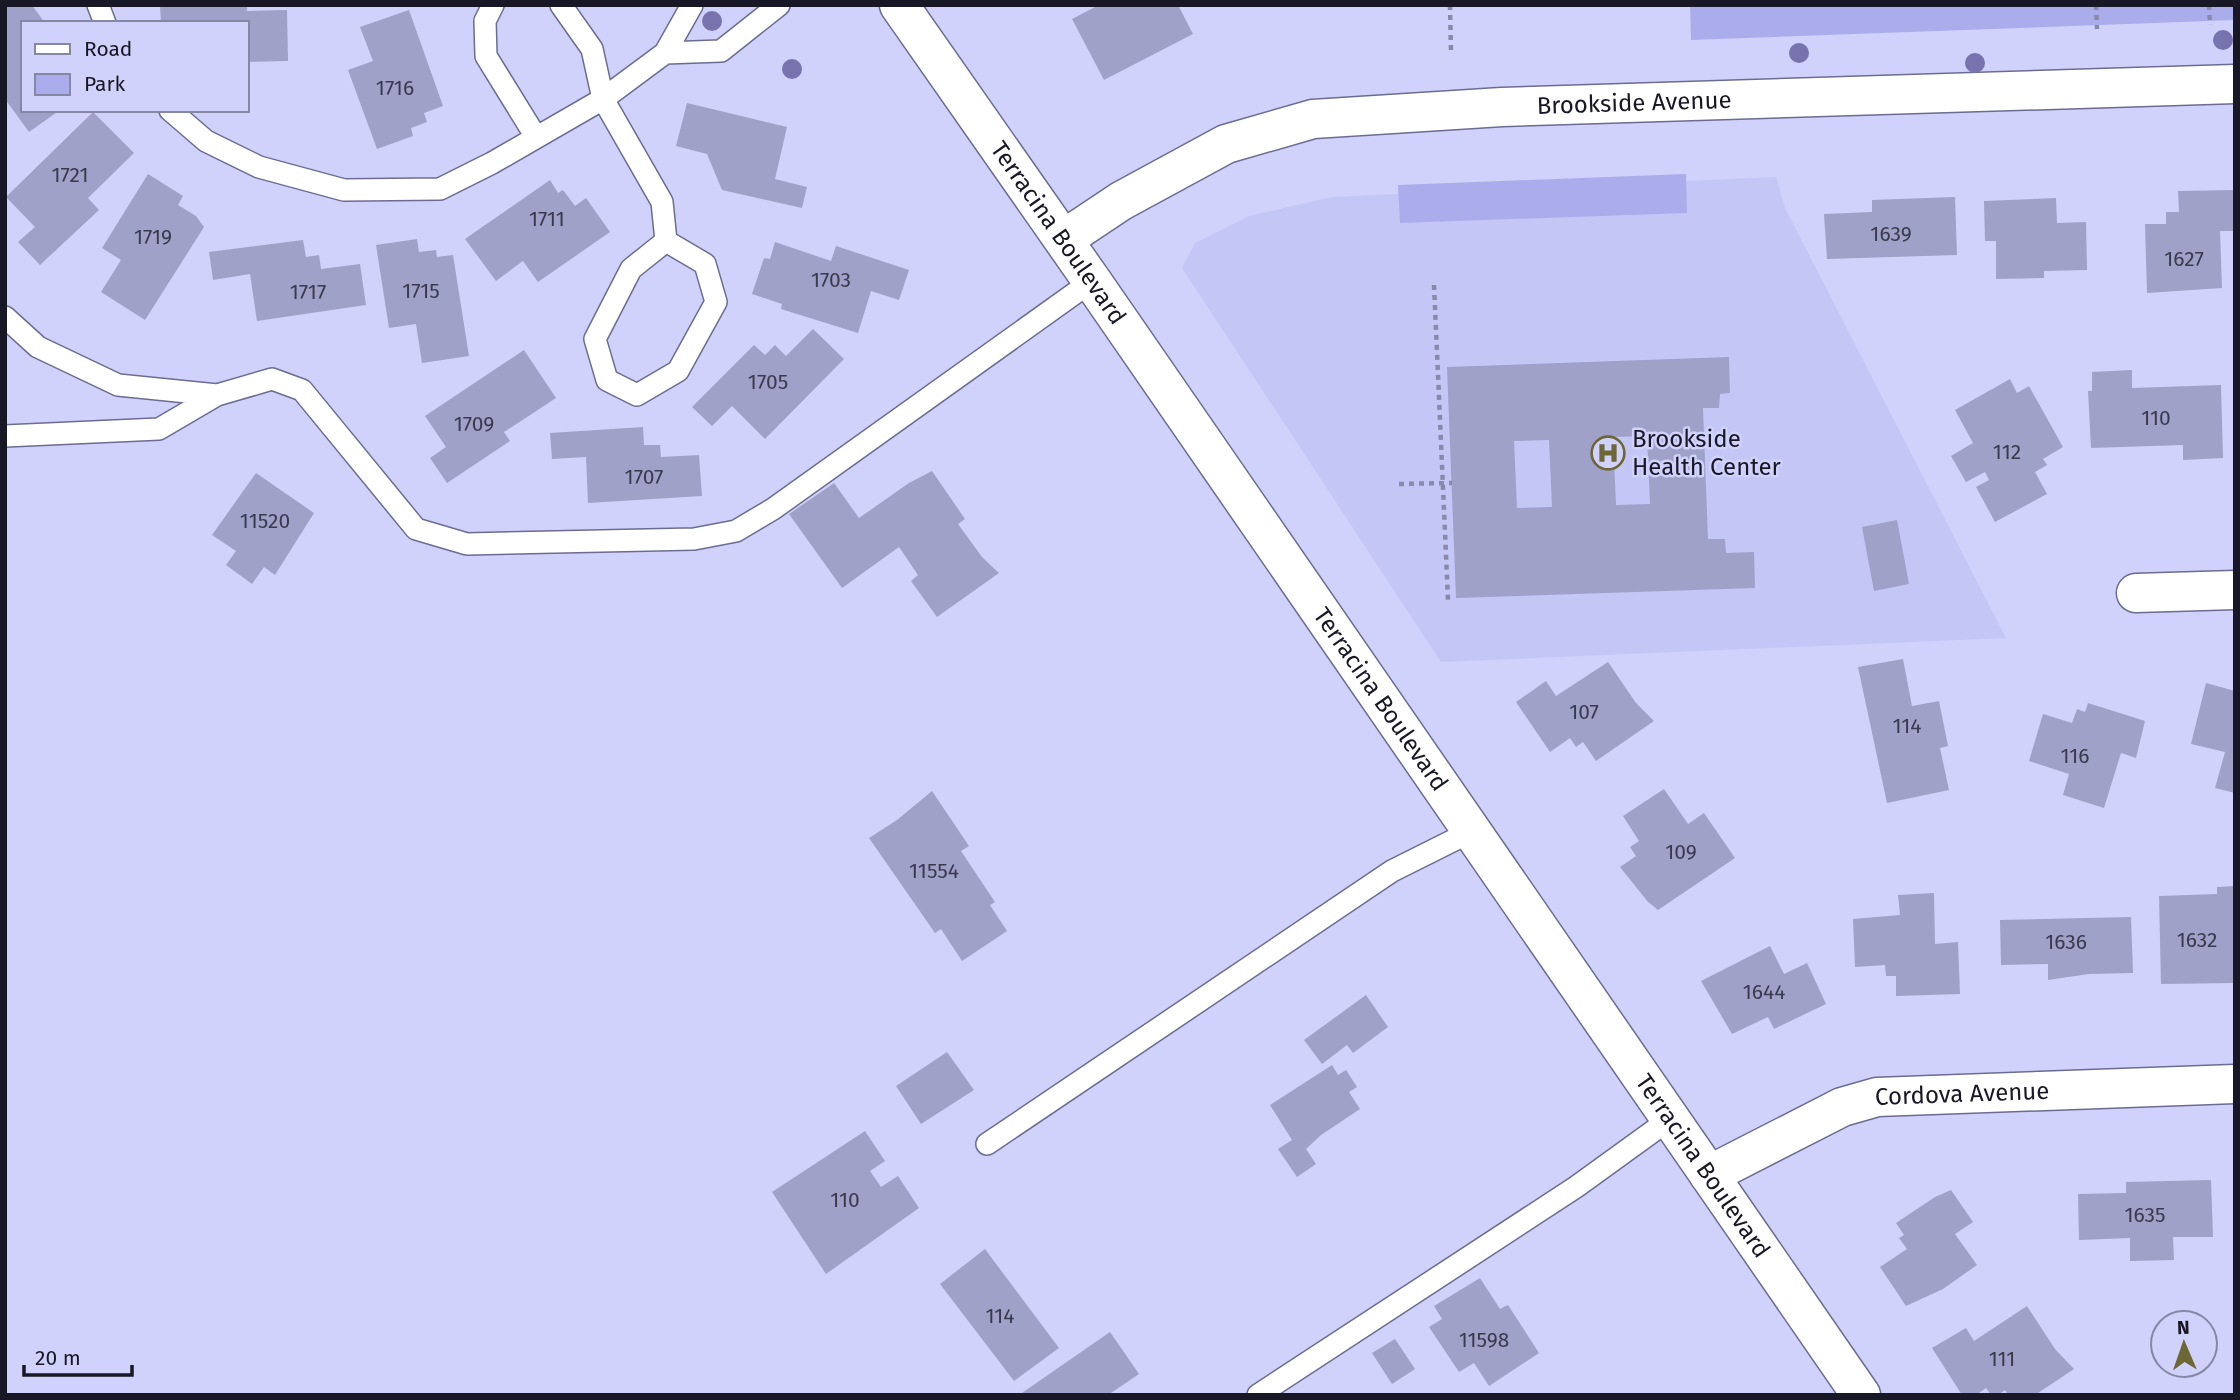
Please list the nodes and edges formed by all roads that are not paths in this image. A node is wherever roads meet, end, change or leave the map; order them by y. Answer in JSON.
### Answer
{"nodes":[{"id":1,"x":493,"y":5,"type":"edge"},
{"id":2,"x":561,"y":5,"type":"edge"},
{"id":3,"x":692,"y":5,"type":"edge"},
{"id":4,"x":779,"y":5,"type":"edge"},
{"id":5,"x":899,"y":5,"type":"edge"},
{"id":6,"x":665,"y":53,"type":"junction"},
{"id":7,"x":2235,"y":84,"type":"edge"},
{"id":8,"x":603,"y":99,"type":"junction"},
{"id":9,"x":172,"y":112,"type":"edge"},
{"id":10,"x":536,"y":138,"type":"junction"},
{"id":11,"x":1064,"y":239,"type":"junction"},
{"id":12,"x":666,"y":241,"type":"junction"},
{"id":13,"x":1093,"y":281,"type":"junction"},
{"id":14,"x":5,"y":317,"type":"edge"},
{"id":15,"x":217,"y":395,"type":"junction"},
{"id":16,"x":5,"y":436,"type":"edge"},
{"id":17,"x":2235,"y":590,"type":"edge"},
{"id":18,"x":2136,"y":593,"type":"dead end"},
{"id":19,"x":1472,"y":831,"type":"junction"},
{"id":20,"x":2235,"y":1084,"type":"edge"},
{"id":21,"x":1670,"y":1119,"type":"junction"},
{"id":22,"x":987,"y":1144,"type":"dead end"},
{"id":23,"x":1709,"y":1175,"type":"junction"},
{"id":24,"x":1258,"y":1395,"type":"edge"},
{"id":25,"x":1861,"y":1395,"type":"edge"}],
"edges":[{"from":1,"to":10,"type":"lane"},
{"from":2,"to":8,"type":"lane"},
{"from":3,"to":6,"type":"lane"},
{"from":4,"to":6,"type":"lane"},
{"from":5,"to":11,"type":"street","name":"Terracina Boulevard"},
{"from":6,"to":8,"type":"lane"},
{"from":7,"to":11,"type":"street","name":"Brookside Avenue"},
{"from":8,"to":10,"type":"lane"},
{"from":8,"to":12,"type":"lane"},
{"from":9,"to":10,"type":"lane"},
{"from":11,"to":13,"type":"street","name":"Terracina Boulevard"},
{"from":12,"to":12,"type":"lane"},
{"from":13,"to":15,"type":"lane"},
{"from":13,"to":19,"type":"street","name":"Terracina Boulevard"},
{"from":14,"to":15,"type":"lane"},
{"from":15,"to":16,"type":"lane"},
{"from":17,"to":18,"type":"street"},
{"from":19,"to":21,"type":"street","name":"Terracina Boulevard"},
{"from":19,"to":22,"type":"lane"},
{"from":20,"to":23,"type":"street","name":"Cordova Avenue"},
{"from":21,"to":23,"type":"street","name":"Terracina Boulevard"},
{"from":21,"to":24,"type":"lane"},
{"from":23,"to":25,"type":"street","name":"Terracina Boulevard"}]}
